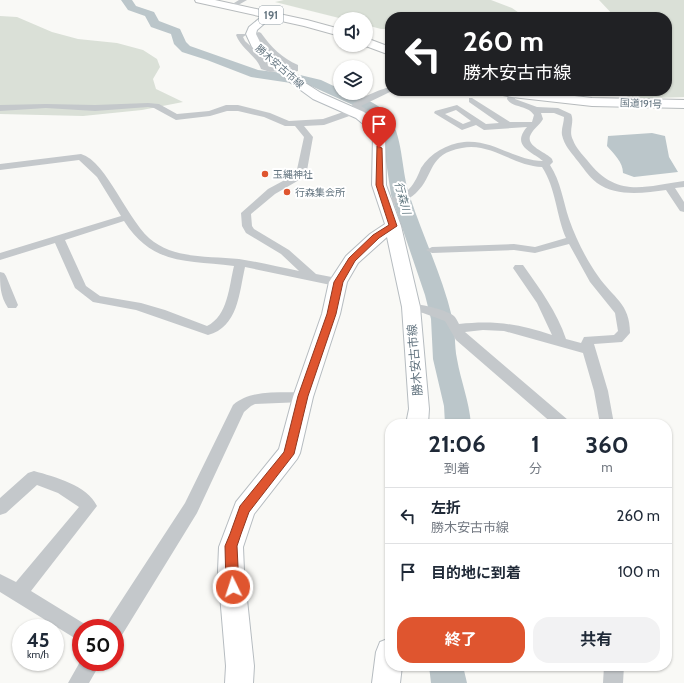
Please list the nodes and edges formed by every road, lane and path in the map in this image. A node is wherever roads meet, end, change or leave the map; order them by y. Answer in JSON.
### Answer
{"nodes":[{"id":1,"x":200,"y":0,"type":"edge"},
{"id":2,"x":244,"y":0,"type":"edge"},
{"id":3,"x":231,"y":7,"type":"junction"},
{"id":4,"x":269,"y":15,"type":"junction"},
{"id":5,"x":333,"y":31,"type":"edge"},
{"id":6,"x":256,"y":34,"type":"dead end"},
{"id":7,"x":243,"y":35,"type":"dead end"},
{"id":8,"x":373,"y":45,"type":"edge"},
{"id":9,"x":385,"y":49,"type":"edge"},
{"id":10,"x":287,"y":74,"type":"junction"},
{"id":11,"x":385,"y":92,"type":"edge"},
{"id":12,"x":509,"y":96,"type":"edge"},
{"id":13,"x":541,"y":96,"type":"edge"},
{"id":14,"x":472,"y":100,"type":"dead end"},
{"id":15,"x":684,"y":104,"type":"edge"},
{"id":16,"x":0,"y":108,"type":"edge"},
{"id":17,"x":358,"y":108,"type":"junction"},
{"id":18,"x":536,"y":110,"type":"junction"},
{"id":19,"x":477,"y":122,"type":"dead end"},
{"id":20,"x":298,"y":124,"type":"junction"},
{"id":21,"x":534,"y":125,"type":"junction"},
{"id":22,"x":509,"y":126,"type":"junction"},
{"id":23,"x":545,"y":164,"type":"junction"},
{"id":24,"x":0,"y":167,"type":"edge"},
{"id":25,"x":684,"y":184,"type":"edge"},
{"id":26,"x":668,"y":186,"type":"junction"},
{"id":27,"x":386,"y":203,"type":"junction"},
{"id":28,"x":684,"y":209,"type":"edge"},
{"id":29,"x":127,"y":217,"type":"junction"},
{"id":30,"x":393,"y":226,"type":"junction"},
{"id":31,"x":58,"y":238,"type":"junction"},
{"id":32,"x":573,"y":239,"type":"junction"},
{"id":33,"x":432,"y":250,"type":"dead end"},
{"id":34,"x":0,"y":257,"type":"edge"},
{"id":35,"x":240,"y":263,"type":"junction"},
{"id":36,"x":519,"y":268,"type":"dead end"},
{"id":37,"x":0,"y":276,"type":"edge"},
{"id":38,"x":313,"y":278,"type":"junction"},
{"id":39,"x":338,"y":282,"type":"junction"},
{"id":40,"x":12,"y":305,"type":"dead end"},
{"id":41,"x":411,"y":307,"type":"junction"},
{"id":42,"x":456,"y":329,"type":"junction"},
{"id":43,"x":561,"y":342,"type":"junction"},
{"id":44,"x":589,"y":349,"type":"junction"},
{"id":45,"x":303,"y":396,"type":"junction"},
{"id":46,"x":418,"y":419,"type":"edge"},
{"id":47,"x":556,"y":419,"type":"edge"},
{"id":48,"x":606,"y":419,"type":"edge"},
{"id":49,"x":0,"y":508,"type":"edge"},
{"id":50,"x":0,"y":582,"type":"edge"},
{"id":51,"x":18,"y":593,"type":"junction"},
{"id":52,"x":121,"y":619,"type":"edge"},
{"id":53,"x":72,"y":626,"type":"edge"},
{"id":54,"x":85,"y":671,"type":"edge"},
{"id":55,"x":388,"y":671,"type":"edge"},
{"id":56,"x":614,"y":671,"type":"edge"},
{"id":57,"x":78,"y":683,"type":"edge"},
{"id":58,"x":239,"y":683,"type":"edge"},
{"id":59,"x":386,"y":683,"type":"edge"},
{"id":60,"x":613,"y":683,"type":"edge"}],
"edges":[{"from":1,"to":3,"type":"highway","number":"191"},
{"from":2,"to":3,"type":"street"},
{"from":3,"to":4,"type":"highway","number":"191"},
{"from":4,"to":5,"type":"highway","number":"191"},
{"from":4,"to":10,"type":"main road","name":"勝木安古市線"},
{"from":6,"to":10,"type":"street"},
{"from":7,"to":10,"type":"street"},
{"from":8,"to":9,"type":"highway"},
{"from":10,"to":17,"type":"main road","name":"勝木安古市線"},
{"from":11,"to":17,"type":"street"},
{"from":12,"to":18,"type":"street"},
{"from":13,"to":15,"type":"highway","name":"国道191号"},
{"from":14,"to":22,"type":"street"},
{"from":16,"to":20,"type":"street"},
{"from":17,"to":20,"type":"street"},
{"from":17,"to":27,"type":"main road","name":"勝木安古市線"},
{"from":18,"to":21,"type":"street"},
{"from":18,"to":26,"type":"street"},
{"from":19,"to":22,"type":"street"},
{"from":20,"to":38,"type":"street"},
{"from":21,"to":22,"type":"street"},
{"from":21,"to":23,"type":"street"},
{"from":23,"to":27,"type":"street"},
{"from":23,"to":32,"type":"street"},
{"from":24,"to":29,"type":"street"},
{"from":25,"to":26,"type":"street"},
{"from":26,"to":28,"type":"street"},
{"from":27,"to":30,"type":"main road","name":"勝木安古市線"},
{"from":29,"to":31,"type":"street"},
{"from":29,"to":35,"type":"street"},
{"from":30,"to":39,"type":"main road"},
{"from":30,"to":41,"type":"main road","name":"勝木安古市線"},
{"from":31,"to":34,"type":"street"},
{"from":31,"to":35,"type":"street"},
{"from":32,"to":33,"type":"street"},
{"from":32,"to":44,"type":"street"},
{"from":35,"to":38,"type":"street"},
{"from":36,"to":43,"type":"street"},
{"from":37,"to":40,"type":"street"},
{"from":38,"to":39,"type":"street"},
{"from":39,"to":45,"type":"main road"},
{"from":41,"to":42,"type":"street"},
{"from":41,"to":46,"type":"main road","name":"勝木安古市線"},
{"from":42,"to":43,"type":"street"},
{"from":42,"to":47,"type":"street"},
{"from":43,"to":44,"type":"street"},
{"from":44,"to":48,"type":"street"},
{"from":45,"to":52,"type":"street"},
{"from":45,"to":58,"type":"main road"},
{"from":49,"to":51,"type":"street"},
{"from":50,"to":51,"type":"street"},
{"from":51,"to":53,"type":"street"},
{"from":54,"to":57,"type":"street"},
{"from":55,"to":59,"type":"main road"},
{"from":56,"to":60,"type":"street"}]}
